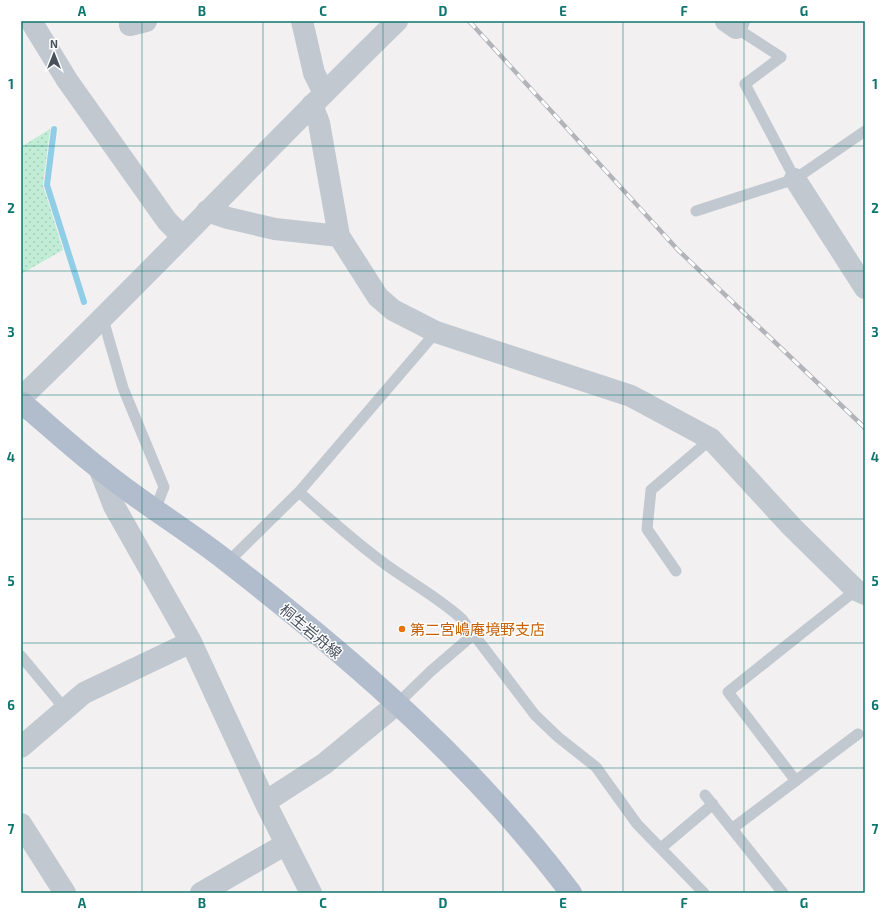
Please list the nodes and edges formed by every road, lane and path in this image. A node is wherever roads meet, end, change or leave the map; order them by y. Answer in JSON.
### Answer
{"nodes":[{"id":1,"x":31,"y":21,"type":"edge"},
{"id":2,"x":302,"y":21,"type":"edge"},
{"id":3,"x":397,"y":21,"type":"edge"},
{"id":4,"x":734,"y":24,"type":"edge"},
{"id":5,"x":318,"y":99,"type":"junction"},
{"id":6,"x":865,"y":131,"type":"edge"},
{"id":7,"x":795,"y":179,"type":"junction"},
{"id":8,"x":207,"y":211,"type":"junction"},
{"id":9,"x":696,"y":211,"type":"dead end"},
{"id":10,"x":182,"y":236,"type":"junction"},
{"id":11,"x":339,"y":236,"type":"junction"},
{"id":12,"x":865,"y":288,"type":"edge"},
{"id":13,"x":103,"y":319,"type":"junction"},
{"id":14,"x":436,"y":332,"type":"junction"},
{"id":15,"x":21,"y":398,"type":"edge"},
{"id":16,"x":21,"y":402,"type":"edge"},
{"id":17,"x":711,"y":439,"type":"junction"},
{"id":18,"x":100,"y":470,"type":"junction"},
{"id":19,"x":299,"y":492,"type":"junction"},
{"id":20,"x":155,"y":510,"type":"junction"},
{"id":21,"x":228,"y":562,"type":"junction"},
{"id":22,"x":676,"y":571,"type":"dead end"},
{"id":23,"x":860,"y":592,"type":"edge"},
{"id":24,"x":474,"y":634,"type":"junction"},
{"id":25,"x":191,"y":642,"type":"junction"},
{"id":26,"x":21,"y":656,"type":"edge"},
{"id":27,"x":398,"y":703,"type":"junction"},
{"id":28,"x":65,"y":709,"type":"junction"},
{"id":29,"x":858,"y":734,"type":"dead end"},
{"id":30,"x":21,"y":747,"type":"edge"},
{"id":31,"x":796,"y":781,"type":"junction"},
{"id":32,"x":705,"y":795,"type":"dead end"},
{"id":33,"x":265,"y":802,"type":"junction"},
{"id":34,"x":713,"y":804,"type":"junction"},
{"id":35,"x":21,"y":824,"type":"edge"},
{"id":36,"x":733,"y":828,"type":"junction"},
{"id":37,"x":286,"y":844,"type":"junction"},
{"id":38,"x":661,"y":848,"type":"junction"},
{"id":39,"x":66,"y":893,"type":"edge"},
{"id":40,"x":200,"y":893,"type":"edge"},
{"id":41,"x":311,"y":893,"type":"edge"},
{"id":42,"x":571,"y":893,"type":"edge"},
{"id":43,"x":704,"y":893,"type":"edge"},
{"id":44,"x":783,"y":893,"type":"edge"}],
"edges":[{"from":1,"to":10,"type":"street"},
{"from":2,"to":5,"type":"street"},
{"from":3,"to":5,"type":"street"},
{"from":4,"to":7,"type":"lane"},
{"from":5,"to":8,"type":"street"},
{"from":5,"to":11,"type":"street"},
{"from":6,"to":7,"type":"lane"},
{"from":7,"to":9,"type":"lane"},
{"from":7,"to":12,"type":"street"},
{"from":8,"to":10,"type":"street"},
{"from":8,"to":11,"type":"street"},
{"from":10,"to":13,"type":"street"},
{"from":11,"to":14,"type":"street"},
{"from":13,"to":15,"type":"street"},
{"from":13,"to":20,"type":"lane"},
{"from":14,"to":17,"type":"street"},
{"from":14,"to":19,"type":"lane"},
{"from":16,"to":18,"type":"main road","name":"桐生岩舟線"},
{"from":17,"to":22,"type":"lane"},
{"from":17,"to":23,"type":"street"},
{"from":18,"to":20,"type":"main road","name":"桐生岩舟線"},
{"from":18,"to":25,"type":"street"},
{"from":19,"to":21,"type":"lane"},
{"from":19,"to":24,"type":"lane"},
{"from":20,"to":21,"type":"main road","name":"桐生岩舟線"},
{"from":21,"to":27,"type":"main road","name":"桐生岩舟線"},
{"from":23,"to":31,"type":"lane"},
{"from":24,"to":27,"type":"lane"},
{"from":24,"to":38,"type":"lane"},
{"from":25,"to":28,"type":"street"},
{"from":25,"to":33,"type":"street"},
{"from":26,"to":28,"type":"lane"},
{"from":27,"to":33,"type":"street"},
{"from":27,"to":42,"type":"main road","name":"桐生岩舟線"},
{"from":28,"to":30,"type":"street"},
{"from":29,"to":31,"type":"lane"},
{"from":31,"to":36,"type":"lane"},
{"from":32,"to":34,"type":"lane"},
{"from":33,"to":37,"type":"street"},
{"from":34,"to":36,"type":"lane"},
{"from":34,"to":38,"type":"lane"},
{"from":35,"to":39,"type":"street"},
{"from":36,"to":44,"type":"lane"},
{"from":37,"to":40,"type":"street"},
{"from":37,"to":41,"type":"street"},
{"from":38,"to":43,"type":"lane"}]}
